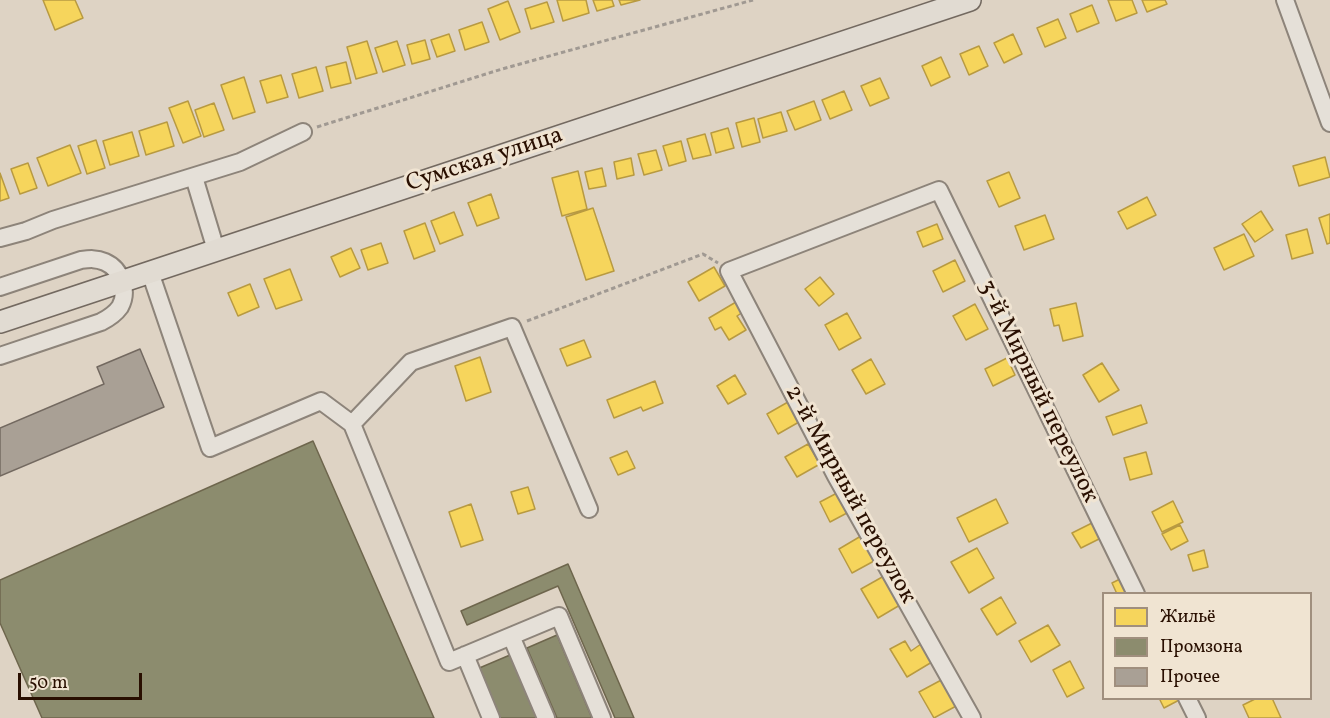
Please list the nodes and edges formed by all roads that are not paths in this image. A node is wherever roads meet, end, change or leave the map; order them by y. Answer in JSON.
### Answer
{"nodes":[{"id":1,"x":970,"y":0,"type":"edge"},
{"id":2,"x":1285,"y":0,"type":"edge"},
{"id":3,"x":1330,"y":123,"type":"edge"},
{"id":4,"x":303,"y":132,"type":"road end"},
{"id":5,"x":194,"y":177,"type":"junction"},
{"id":6,"x":0,"y":238,"type":"edge"},
{"id":7,"x":216,"y":250,"type":"junction"},
{"id":8,"x":729,"y":271,"type":"joint"},
{"id":9,"x":150,"y":272,"type":"junction"},
{"id":10,"x":122,"y":281,"type":"junction"},
{"id":11,"x":0,"y":287,"type":"edge"},
{"id":12,"x":0,"y":322,"type":"edge"},
{"id":13,"x":0,"y":356,"type":"edge"},
{"id":14,"x":352,"y":424,"type":"junction"},
{"id":15,"x":589,"y":509,"type":"dead end"},
{"id":16,"x":1135,"y":592,"type":"edge"},
{"id":17,"x":511,"y":636,"type":"junction"},
{"id":18,"x":465,"y":655,"type":"junction"},
{"id":19,"x":1188,"y":700,"type":"edge"},
{"id":20,"x":491,"y":718,"type":"edge"},
{"id":21,"x":546,"y":718,"type":"edge"},
{"id":22,"x":602,"y":718,"type":"edge"},
{"id":23,"x":972,"y":718,"type":"edge"},
{"id":24,"x":1197,"y":718,"type":"edge"}],
"edges":[{"from":1,"to":7,"type":"main road","name":"Сумская улица"},
{"from":2,"to":3,"type":"street"},
{"from":4,"to":5,"type":"street"},
{"from":5,"to":6,"type":"street"},
{"from":5,"to":7,"type":"street"},
{"from":7,"to":9,"type":"main road","name":"Сумская улица"},
{"from":8,"to":16,"type":"street","name":"3-й Мирный переулок"},
{"from":8,"to":23,"type":"street","name":"2-й Мирный переулок"},
{"from":9,"to":10,"type":"main road","name":"Сумская улица"},
{"from":9,"to":14,"type":"street"},
{"from":10,"to":11,"type":"street"},
{"from":10,"to":12,"type":"main road","name":"Сумская улица"},
{"from":10,"to":13,"type":"street"},
{"from":14,"to":15,"type":"street"},
{"from":14,"to":18,"type":"street"},
{"from":17,"to":18,"type":"street"},
{"from":17,"to":21,"type":"street"},
{"from":17,"to":22,"type":"street"},
{"from":18,"to":20,"type":"street"},
{"from":19,"to":24,"type":"street"}]}
